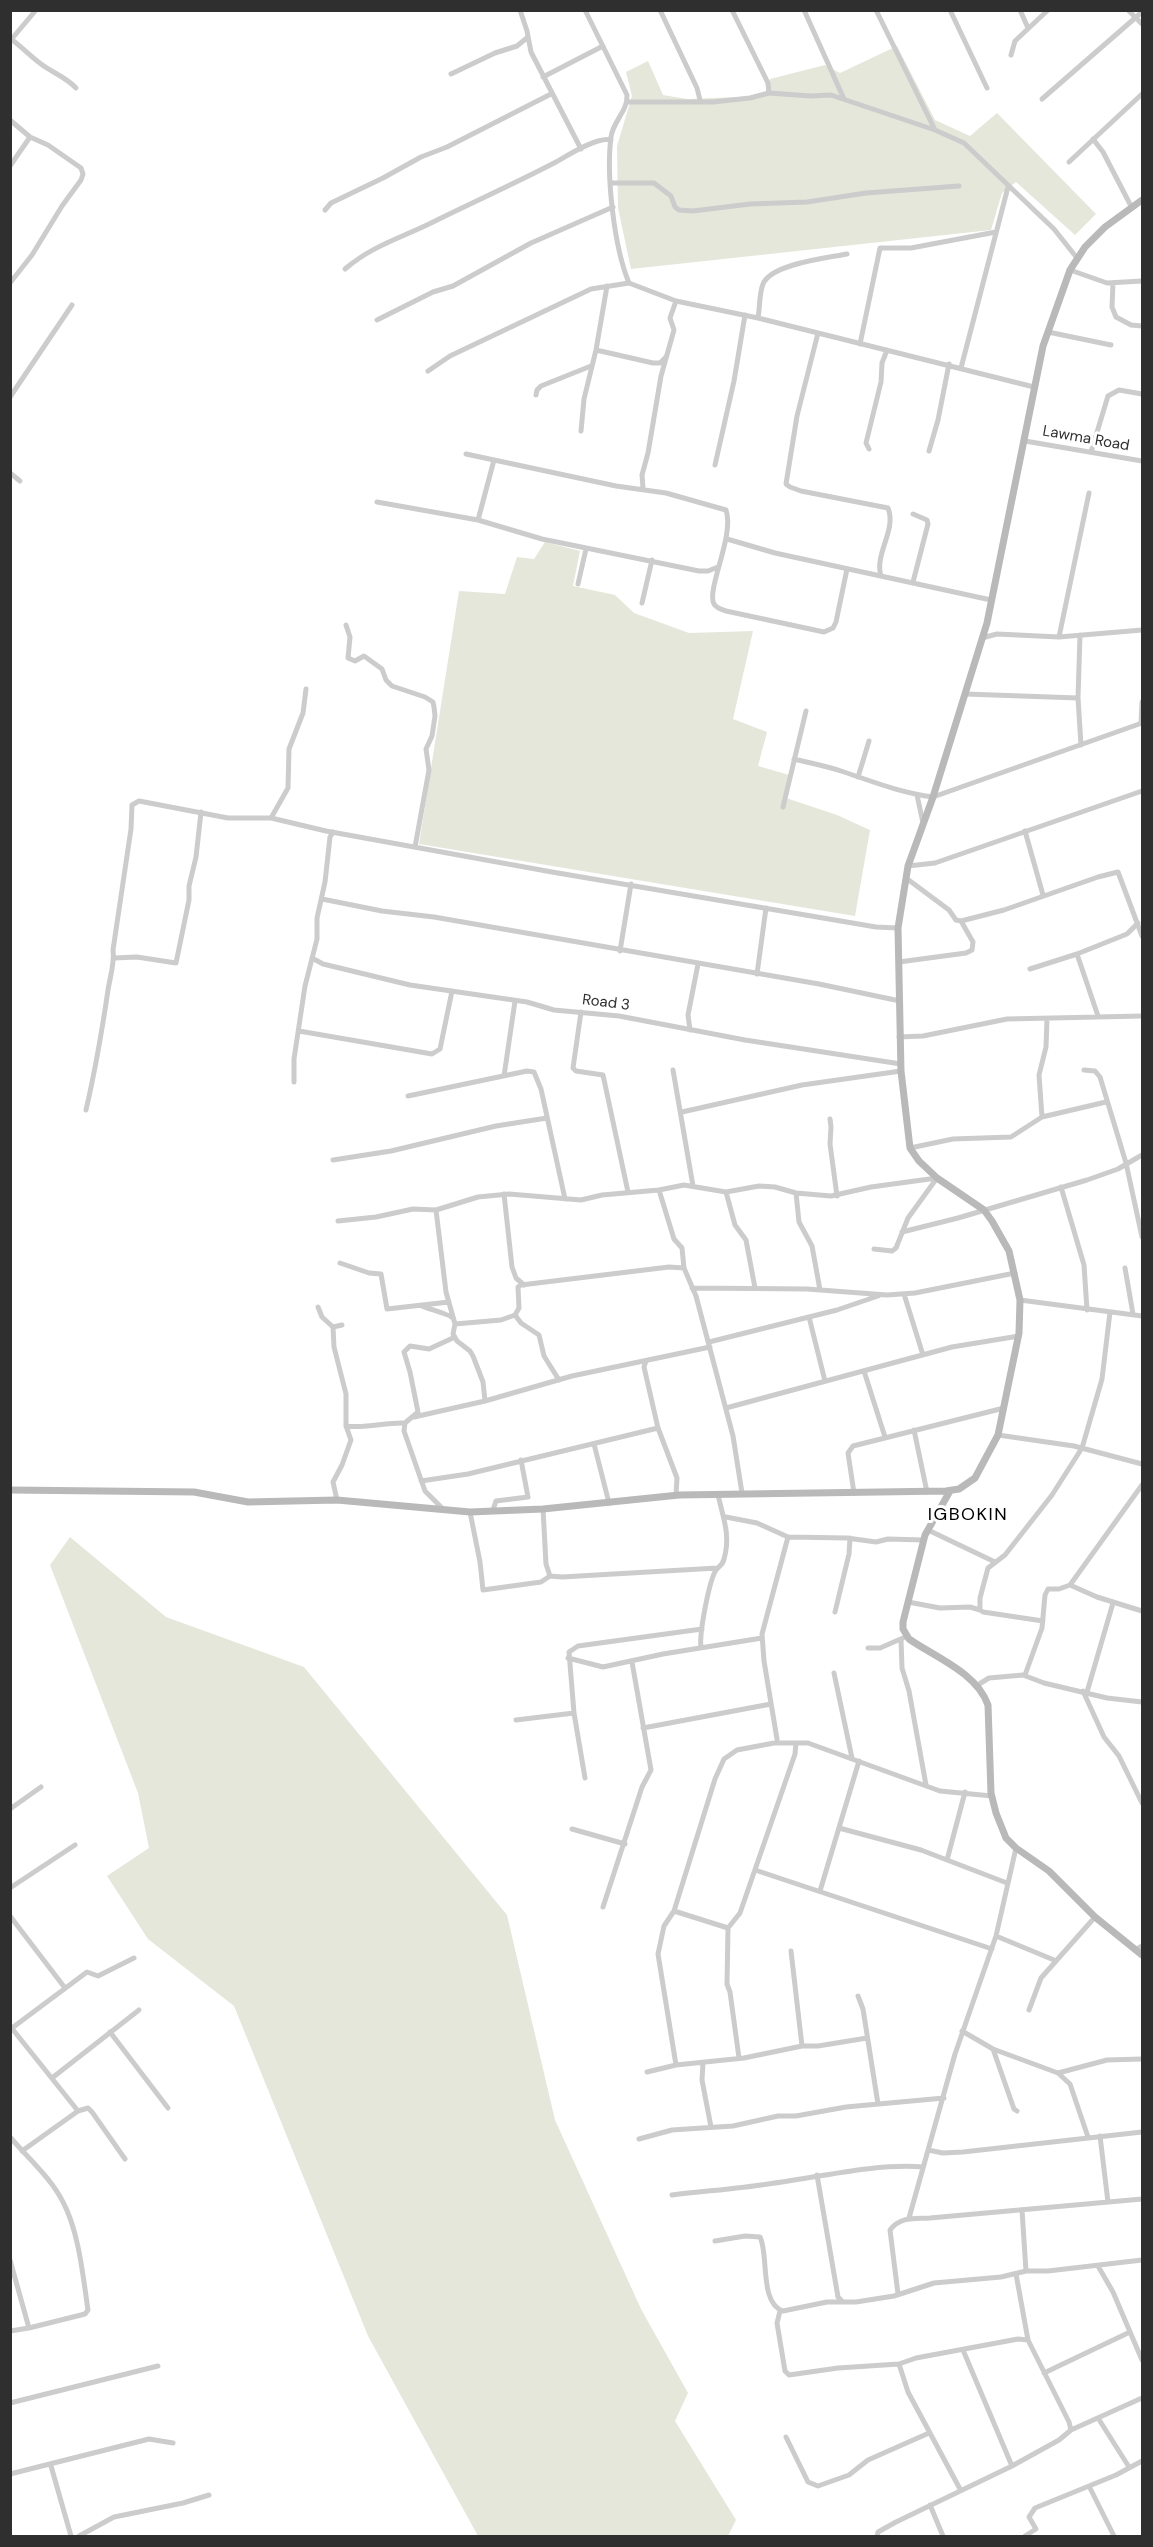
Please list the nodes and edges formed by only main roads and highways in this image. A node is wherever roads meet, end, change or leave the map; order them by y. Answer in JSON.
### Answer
{"nodes":[{"id":1,"x":1143,"y":200,"type":"edge"},
{"id":2,"x":10,"y":1490,"type":"edge"},
{"id":3,"x":950,"y":1491,"type":"junction"},
{"id":4,"x":1141,"y":1950,"type":"edge"}],
"edges":[{"from":1,"to":3,"type":"main road"},
{"from":2,"to":3,"type":"main road"},
{"from":3,"to":4,"type":"main road"}]}
